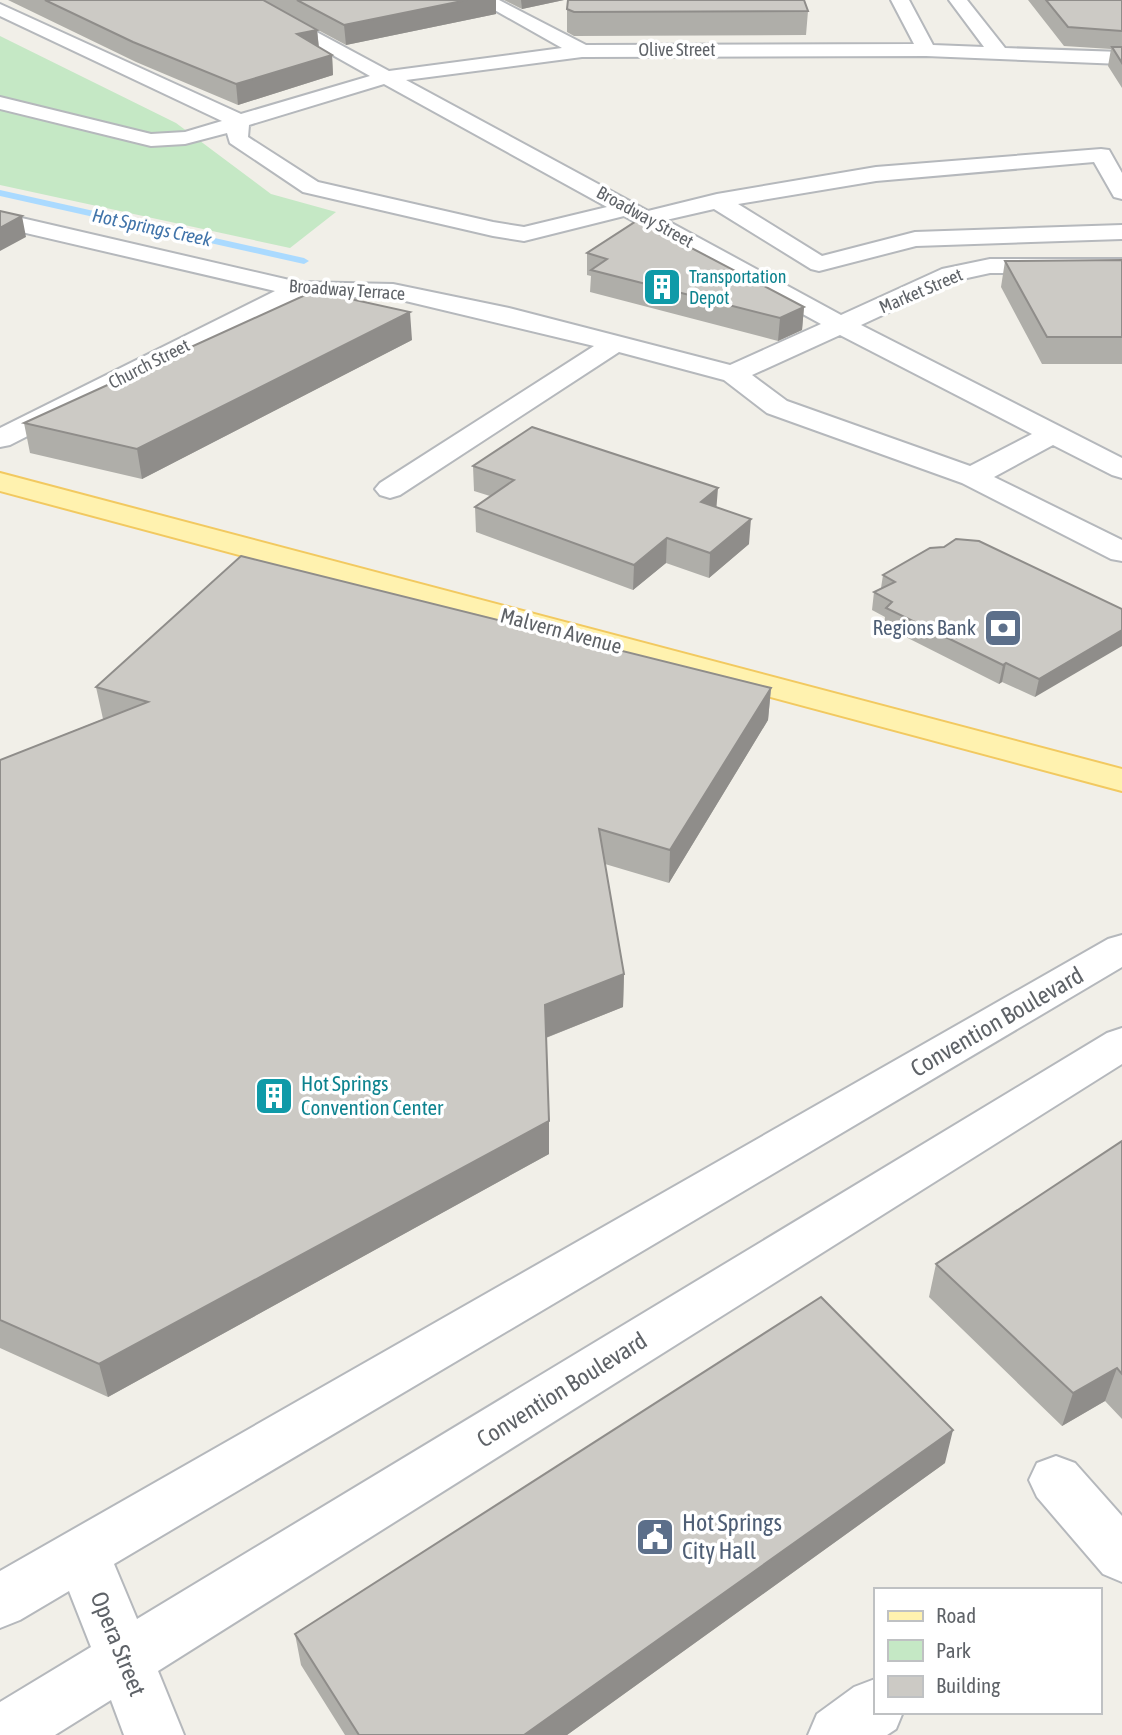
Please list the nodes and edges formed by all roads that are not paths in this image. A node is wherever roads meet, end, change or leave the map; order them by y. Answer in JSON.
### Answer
{"nodes":[{"id":1,"x":244,"y":0,"type":"edge"},
{"id":2,"x":486,"y":0,"type":"edge"},
{"id":3,"x":900,"y":0,"type":"edge"},
{"id":4,"x":958,"y":0,"type":"edge"},
{"id":5,"x":0,"y":9,"type":"edge"},
{"id":6,"x":926,"y":50,"type":"junction"},
{"id":7,"x":582,"y":51,"type":"junction"},
{"id":8,"x":999,"y":52,"type":"junction"},
{"id":9,"x":1122,"y":58,"type":"edge"},
{"id":10,"x":388,"y":77,"type":"junction"},
{"id":11,"x":0,"y":103,"type":"edge"},
{"id":12,"x":239,"y":121,"type":"junction"},
{"id":13,"x":1122,"y":192,"type":"edge"},
{"id":14,"x":717,"y":201,"type":"junction"},
{"id":15,"x":637,"y":213,"type":"junction"},
{"id":16,"x":0,"y":220,"type":"edge"},
{"id":17,"x":1122,"y":232,"type":"edge"},
{"id":18,"x":1122,"y":266,"type":"edge"},
{"id":19,"x":298,"y":289,"type":"junction"},
{"id":20,"x":841,"y":325,"type":"junction"},
{"id":21,"x":614,"y":344,"type":"junction"},
{"id":22,"x":733,"y":374,"type":"junction"},
{"id":23,"x":1054,"y":433,"type":"junction"},
{"id":24,"x":0,"y":439,"type":"edge"},
{"id":25,"x":1122,"y":469,"type":"edge"},
{"id":26,"x":972,"y":477,"type":"junction"},
{"id":27,"x":0,"y":482,"type":"edge"},
{"id":28,"x":390,"y":489,"type":"dead end"},
{"id":29,"x":1122,"y":552,"type":"edge"},
{"id":30,"x":1122,"y":780,"type":"edge"},
{"id":31,"x":1122,"y":949,"type":"edge"},
{"id":32,"x":1122,"y":1044,"type":"edge"},
{"id":33,"x":1056,"y":1480,"type":"dead end"},
{"id":34,"x":82,"y":1552,"type":"junction"},
{"id":35,"x":1122,"y":1556,"type":"edge"},
{"id":36,"x":0,"y":1601,"type":"edge"},
{"id":37,"x":124,"y":1658,"type":"junction"},
{"id":38,"x":874,"y":1709,"type":"edge"},
{"id":39,"x":1,"y":1735,"type":"edge"},
{"id":40,"x":154,"y":1735,"type":"edge"},
{"id":41,"x":838,"y":1735,"type":"edge"}],
"edges":[{"from":1,"to":10,"type":"street","name":"Broadway Street"},
{"from":2,"to":7,"type":"street"},
{"from":3,"to":6,"type":"street"},
{"from":4,"to":8,"type":"street"},
{"from":5,"to":12,"type":"street"},
{"from":6,"to":7,"type":"street","name":"Olive Street"},
{"from":6,"to":8,"type":"street","name":"Olive Street"},
{"from":7,"to":10,"type":"street","name":"Olive Street"},
{"from":8,"to":9,"type":"street","name":"Olive Street"},
{"from":10,"to":12,"type":"street","name":"Olive Street"},
{"from":10,"to":15,"type":"street","name":"Broadway Street"},
{"from":11,"to":12,"type":"street","name":"Olive Street"},
{"from":12,"to":15,"type":"street"},
{"from":13,"to":14,"type":"street"},
{"from":14,"to":15,"type":"street"},
{"from":14,"to":17,"type":"street"},
{"from":15,"to":20,"type":"street","name":"Broadway Street"},
{"from":16,"to":19,"type":"street","name":"Broadway Terrace"},
{"from":18,"to":20,"type":"street","name":"Market Street"},
{"from":19,"to":21,"type":"street","name":"Broadway Terrace"},
{"from":19,"to":24,"type":"street","name":"Church Street"},
{"from":20,"to":22,"type":"street","name":"Market Street"},
{"from":20,"to":23,"type":"street","name":"Broadway Street"},
{"from":21,"to":22,"type":"street","name":"Broadway Terrace"},
{"from":21,"to":28,"type":"street"},
{"from":22,"to":26,"type":"street"},
{"from":23,"to":25,"type":"street","name":"Broadway Street"},
{"from":23,"to":26,"type":"street"},
{"from":26,"to":29,"type":"street"},
{"from":27,"to":30,"type":"main road","name":"Malvern Avenue"},
{"from":31,"to":34,"type":"street","name":"Convention Boulevard"},
{"from":32,"to":37,"type":"street","name":"Convention Boulevard"},
{"from":33,"to":35,"type":"street"},
{"from":34,"to":36,"type":"street","name":"Convention Boulevard"},
{"from":34,"to":37,"type":"street","name":"Opera Street"},
{"from":37,"to":39,"type":"street","name":"Convention Boulevard"},
{"from":37,"to":40,"type":"street","name":"Opera Street"},
{"from":38,"to":41,"type":"street"}]}
